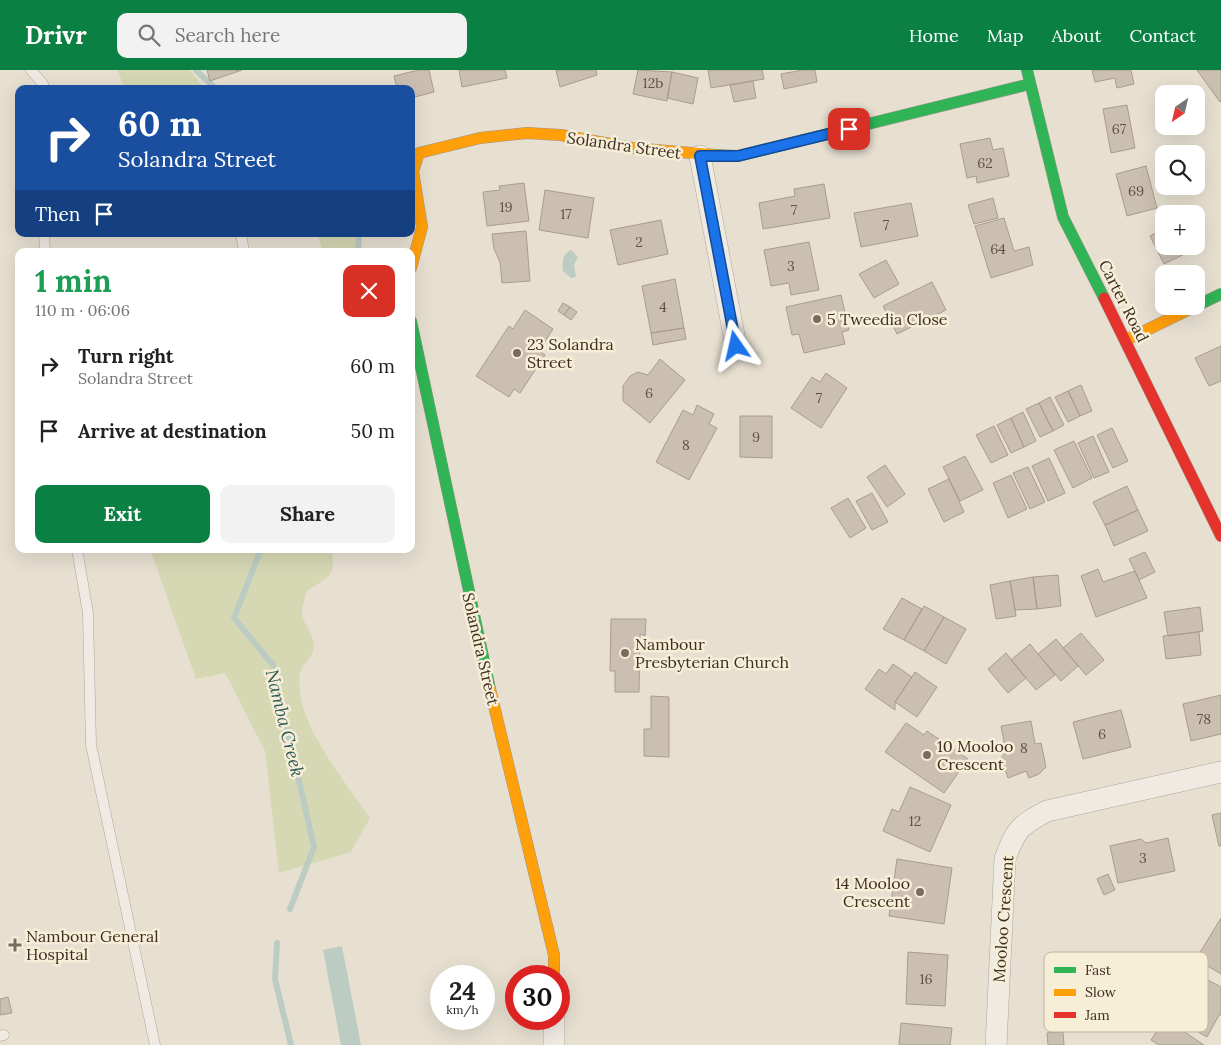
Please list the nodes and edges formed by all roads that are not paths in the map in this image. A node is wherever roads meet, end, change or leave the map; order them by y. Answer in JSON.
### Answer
{"nodes":[{"id":1,"x":31,"y":70,"type":"edge"},
{"id":2,"x":1027,"y":70,"type":"edge"},
{"id":3,"x":1030,"y":84,"type":"junction"},
{"id":4,"x":43,"y":85,"type":"edge"},
{"id":5,"x":700,"y":156,"type":"junction"},
{"id":6,"x":415,"y":165,"type":"edge"},
{"id":7,"x":415,"y":183,"type":"edge"},
{"id":8,"x":415,"y":253,"type":"edge"},
{"id":9,"x":1221,"y":294,"type":"edge"},
{"id":10,"x":1205,"y":302,"type":"edge"},
{"id":11,"x":1177,"y":315,"type":"edge"},
{"id":12,"x":1126,"y":340,"type":"junction"},
{"id":13,"x":415,"y":341,"type":"edge"},
{"id":14,"x":736,"y":346,"type":"dead end"},
{"id":15,"x":1221,"y":536,"type":"edge"},
{"id":16,"x":78,"y":553,"type":"edge"},
{"id":17,"x":1221,"y":772,"type":"edge"},
{"id":18,"x":554,"y":965,"type":"edge"},
{"id":19,"x":554,"y":1030,"type":"edge"},
{"id":20,"x":154,"y":1045,"type":"edge"},
{"id":21,"x":554,"y":1045,"type":"edge"},
{"id":22,"x":996,"y":1045,"type":"edge"}],
"edges":[{"from":1,"to":4,"type":"lane"},
{"from":2,"to":3,"type":"street","name":"Carter Road"},
{"from":3,"to":5,"type":"street","name":"Solandra Street"},
{"from":3,"to":12,"type":"street","name":"Carter Road"},
{"from":5,"to":6,"type":"street","name":"Solandra Street"},
{"from":5,"to":14,"type":"street"},
{"from":7,"to":8,"type":"street","name":"Solandra Street"},
{"from":9,"to":10,"type":"street"},
{"from":11,"to":12,"type":"street"},
{"from":12,"to":15,"type":"street","name":"Carter Road"},
{"from":13,"to":18,"type":"street","name":"Solandra Street"},
{"from":16,"to":20,"type":"lane"},
{"from":17,"to":22,"type":"street","name":"Mooloo Crescent"},
{"from":19,"to":21,"type":"street"}]}
